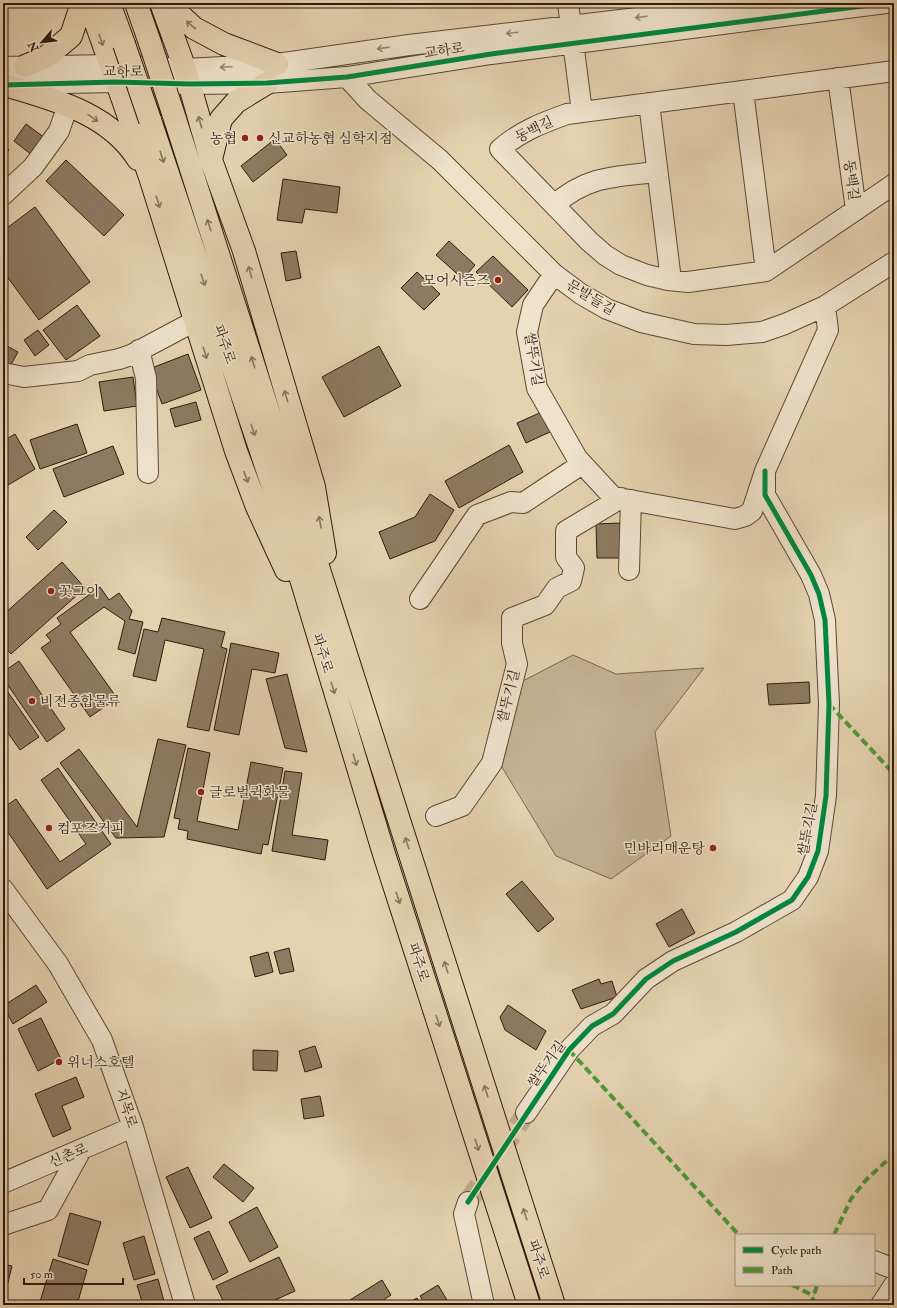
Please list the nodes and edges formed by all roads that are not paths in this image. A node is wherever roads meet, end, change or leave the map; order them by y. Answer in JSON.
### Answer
{"nodes":[{"id":1,"x":82,"y":3,"type":"edge"},
{"id":2,"x":89,"y":3,"type":"edge"},
{"id":3,"x":110,"y":3,"type":"edge"},
{"id":4,"x":136,"y":3,"type":"edge"},
{"id":5,"x":161,"y":3,"type":"edge"},
{"id":6,"x":167,"y":3,"type":"edge"},
{"id":7,"x":568,"y":3,"type":"edge"},
{"id":8,"x":763,"y":3,"type":"edge"},
{"id":9,"x":886,"y":3,"type":"edge"},
{"id":10,"x":573,"y":34,"type":"junction"},
{"id":11,"x":277,"y":64,"type":"junction"},
{"id":12,"x":25,"y":66,"type":"junction"},
{"id":13,"x":894,"y":71,"type":"edge"},
{"id":14,"x":113,"y":73,"type":"junction"},
{"id":15,"x":187,"y":77,"type":"junction"},
{"id":16,"x":347,"y":77,"type":"junction"},
{"id":17,"x":838,"y":78,"type":"junction"},
{"id":18,"x":4,"y":79,"type":"edge"},
{"id":19,"x":267,"y":83,"type":"junction"},
{"id":20,"x":743,"y":91,"type":"junction"},
{"id":21,"x":649,"y":103,"type":"junction"},
{"id":22,"x":68,"y":104,"type":"junction"},
{"id":23,"x":582,"y":112,"type":"junction"},
{"id":24,"x":211,"y":160,"type":"junction"},
{"id":25,"x":657,"y":172,"type":"junction"},
{"id":26,"x":150,"y":177,"type":"junction"},
{"id":27,"x":894,"y":184,"type":"edge"},
{"id":28,"x":3,"y":195,"type":"edge"},
{"id":29,"x":554,"y":205,"type":"junction"},
{"id":30,"x":856,"y":210,"type":"junction"},
{"id":31,"x":894,"y":262,"type":"edge"},
{"id":32,"x":766,"y":271,"type":"junction"},
{"id":33,"x":554,"y":274,"type":"junction"},
{"id":34,"x":671,"y":280,"type":"junction"},
{"id":35,"x":825,"y":306,"type":"junction"},
{"id":36,"x":195,"y":321,"type":"junction"},
{"id":37,"x":139,"y":350,"type":"junction"},
{"id":38,"x":3,"y":373,"type":"edge"},
{"id":39,"x":582,"y":464,"type":"junction"},
{"id":40,"x":765,"y":471,"type":"junction"},
{"id":41,"x":148,"y":473,"type":"dead end"},
{"id":42,"x":626,"y":499,"type":"junction"},
{"id":43,"x":629,"y":570,"type":"dead end"},
{"id":44,"x":420,"y":599,"type":"dead end"},
{"id":45,"x":338,"y":629,"type":"junction"},
{"id":46,"x":322,"y":649,"type":"junction"},
{"id":47,"x":436,"y":816,"type":"dead end"},
{"id":48,"x":3,"y":889,"type":"edge"},
{"id":49,"x":526,"y":1113,"type":"tunnel mouth"},
{"id":50,"x":133,"y":1127,"type":"junction"},
{"id":51,"x":81,"y":1150,"type":"junction"},
{"id":52,"x":5,"y":1177,"type":"edge"},
{"id":53,"x":466,"y":1208,"type":"tunnel mouth"},
{"id":54,"x":3,"y":1225,"type":"edge"},
{"id":55,"x":875,"y":1261,"type":"edge"},
{"id":56,"x":894,"y":1269,"type":"edge"},
{"id":57,"x":894,"y":1285,"type":"edge"},
{"id":58,"x":184,"y":1305,"type":"edge"},
{"id":59,"x":484,"y":1305,"type":"edge"},
{"id":60,"x":529,"y":1305,"type":"edge"},
{"id":61,"x":554,"y":1305,"type":"edge"},
{"id":62,"x":880,"y":1305,"type":"edge"}],
"edges":[{"from":1,"to":12,"type":"main road"},
{"from":2,"to":14,"type":"main road","one_way":true},
{"from":3,"to":46,"type":"main road","name":"파주로","one_way":true,"bridge":true},
{"from":45,"to":4,"type":"main road","name":"파주로","one_way":true,"bridge":true},
{"from":5,"to":15,"type":"main road"},
{"from":11,"to":6,"type":"main road","one_way":true},
{"from":7,"to":10,"type":"street"},
{"from":8,"to":10,"type":"street","name":"교하로","one_way":true},
{"from":9,"to":10,"type":"street","name":"교하로"},
{"from":10,"to":11,"type":"street","name":"교하로","one_way":true},
{"from":10,"to":16,"type":"street","name":"교하로"},
{"from":10,"to":23,"type":"street"},
{"from":11,"to":15,"type":"street","name":"교하로","one_way":true},
{"from":12,"to":14,"type":"street","name":"교하로"},
{"from":12,"to":18,"type":"street","name":"교하로"},
{"from":13,"to":17,"type":"street","name":"동백길"},
{"from":14,"to":15,"type":"street","name":"교하로"},
{"from":14,"to":18,"type":"street","name":"교하로"},
{"from":14,"to":26,"type":"main road"},
{"from":15,"to":19,"type":"street","name":"교하로"},
{"from":24,"to":15,"type":"main road","one_way":true},
{"from":16,"to":19,"type":"street","name":"교하로"},
{"from":16,"to":33,"type":"street","name":"문발들길"},
{"from":17,"to":20,"type":"street","name":"동백길"},
{"from":17,"to":30,"type":"street","name":"동백길"},
{"from":18,"to":22,"type":"main road"},
{"from":19,"to":24,"type":"main road"},
{"from":20,"to":21,"type":"street","name":"동백길"},
{"from":20,"to":32,"type":"street"},
{"from":21,"to":23,"type":"street","name":"동백길"},
{"from":21,"to":25,"type":"street"},
{"from":22,"to":26,"type":"main road","one_way":true},
{"from":22,"to":28,"type":"street"},
{"from":23,"to":29,"type":"street","name":"동백길"},
{"from":45,"to":24,"type":"main road","one_way":true},
{"from":25,"to":29,"type":"street"},
{"from":25,"to":34,"type":"street"},
{"from":26,"to":36,"type":"main road","one_way":true},
{"from":27,"to":30,"type":"street","name":"동백길"},
{"from":29,"to":34,"type":"street","name":"동백길"},
{"from":30,"to":32,"type":"street","name":"동백길"},
{"from":31,"to":35,"type":"street","name":"문발들길"},
{"from":32,"to":34,"type":"street","name":"동백길"},
{"from":33,"to":35,"type":"street","name":"문발들길"},
{"from":33,"to":39,"type":"street","name":"쌀뚜기길"},
{"from":35,"to":40,"type":"street","name":"쌀뚜기길"},
{"from":36,"to":37,"type":"street"},
{"from":36,"to":46,"type":"main road","one_way":true},
{"from":37,"to":38,"type":"street"},
{"from":37,"to":41,"type":"street"},
{"from":39,"to":42,"type":"street","name":"쌀뚜기길"},
{"from":39,"to":44,"type":"street"},
{"from":40,"to":42,"type":"street","name":"쌀뚜기길"},
{"from":40,"to":49,"type":"street","name":"쌀뚜기길"},
{"from":42,"to":43,"type":"street"},
{"from":42,"to":47,"type":"street","name":"쌀뚜기길"},
{"from":61,"to":45,"type":"main road","name":"파주로","one_way":true},
{"from":46,"to":60,"type":"main road","name":"파주로","one_way":true},
{"from":48,"to":50,"type":"street","name":"지목로"},
{"from":50,"to":51,"type":"street","name":"신촌로"},
{"from":50,"to":58,"type":"street","name":"지목로"},
{"from":51,"to":52,"type":"street","name":"신촌로"},
{"from":51,"to":54,"type":"street"},
{"from":53,"to":59,"type":"street"},
{"from":55,"to":56,"type":"street"},
{"from":57,"to":62,"type":"street"}]}
